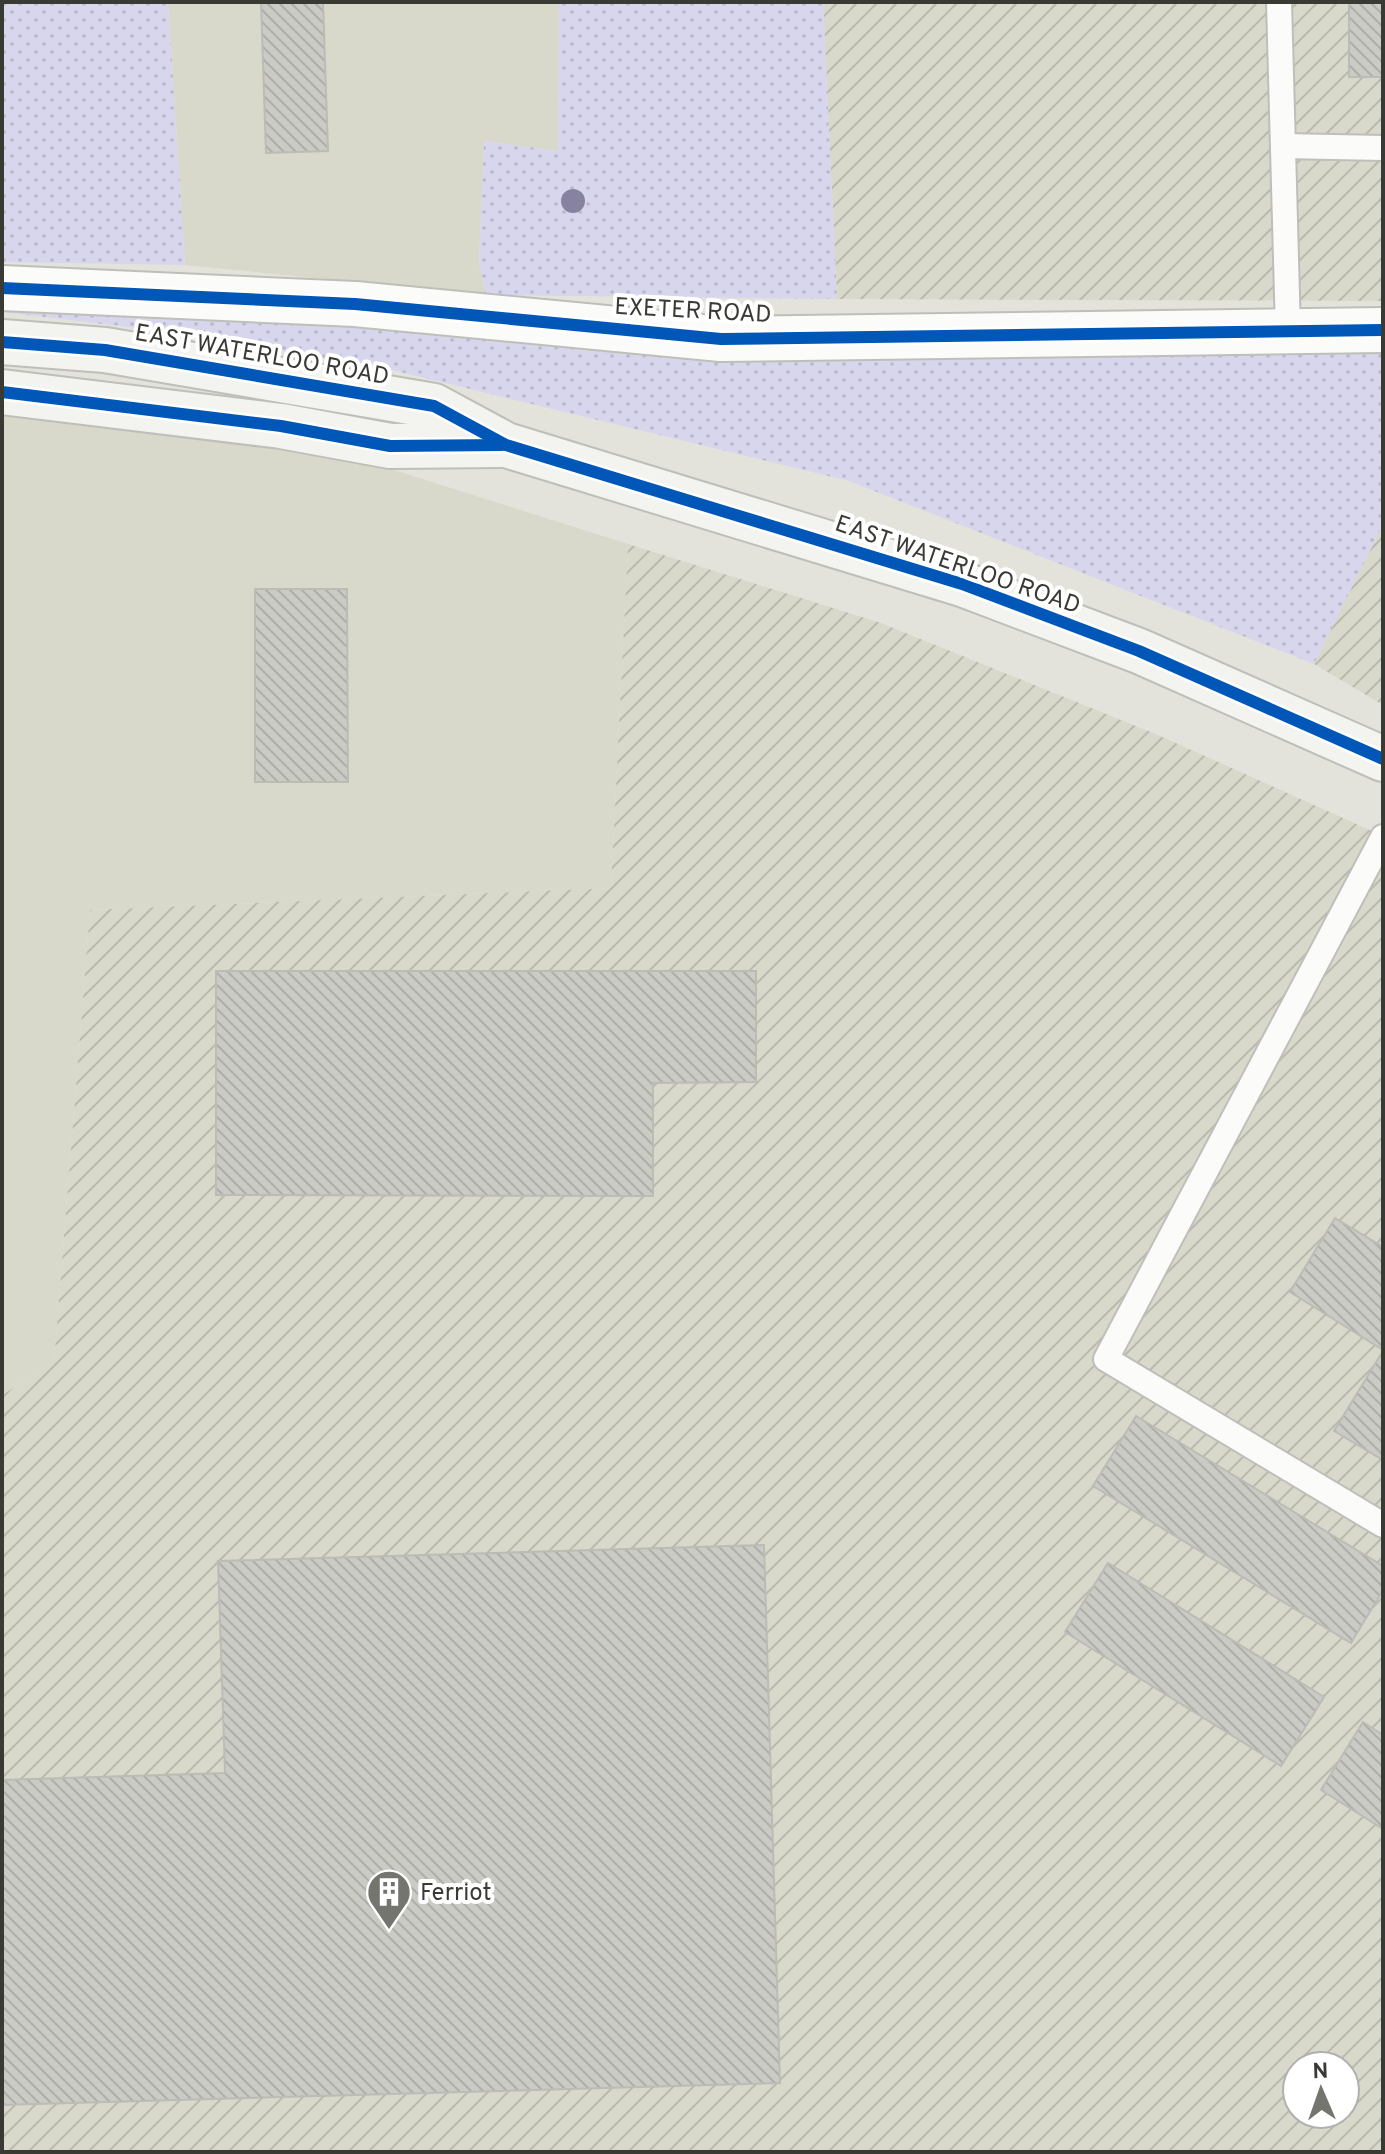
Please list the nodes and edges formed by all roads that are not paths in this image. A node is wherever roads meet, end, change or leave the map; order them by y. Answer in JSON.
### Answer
{"nodes":[{"id":1,"x":1279,"y":2,"type":"edge"},
{"id":2,"x":1283,"y":146,"type":"junction"},
{"id":3,"x":1383,"y":148,"type":"edge"},
{"id":4,"x":2,"y":288,"type":"edge"},
{"id":5,"x":1383,"y":330,"type":"edge"},
{"id":6,"x":1288,"y":332,"type":"junction"},
{"id":7,"x":2,"y":342,"type":"edge"},
{"id":8,"x":2,"y":392,"type":"edge"},
{"id":9,"x":506,"y":445,"type":"junction"},
{"id":10,"x":1380,"y":750,"type":"edge"},
{"id":11,"x":1383,"y":837,"type":"edge"},
{"id":12,"x":1383,"y":1525,"type":"edge"}],
"edges":[{"from":1,"to":2,"type":"lane"},
{"from":2,"to":3,"type":"lane"},
{"from":2,"to":6,"type":"lane"},
{"from":4,"to":6,"type":"street","name":"EXETER ROAD"},
{"from":5,"to":6,"type":"street","name":"EXETER ROAD"},
{"from":7,"to":9,"type":"main road","name":"EAST WATERLOO ROAD"},
{"from":8,"to":9,"type":"main road","name":"EAST WATERLOO ROAD"},
{"from":9,"to":10,"type":"main road","name":"EAST WATERLOO ROAD"},
{"from":11,"to":12,"type":"lane"}]}
